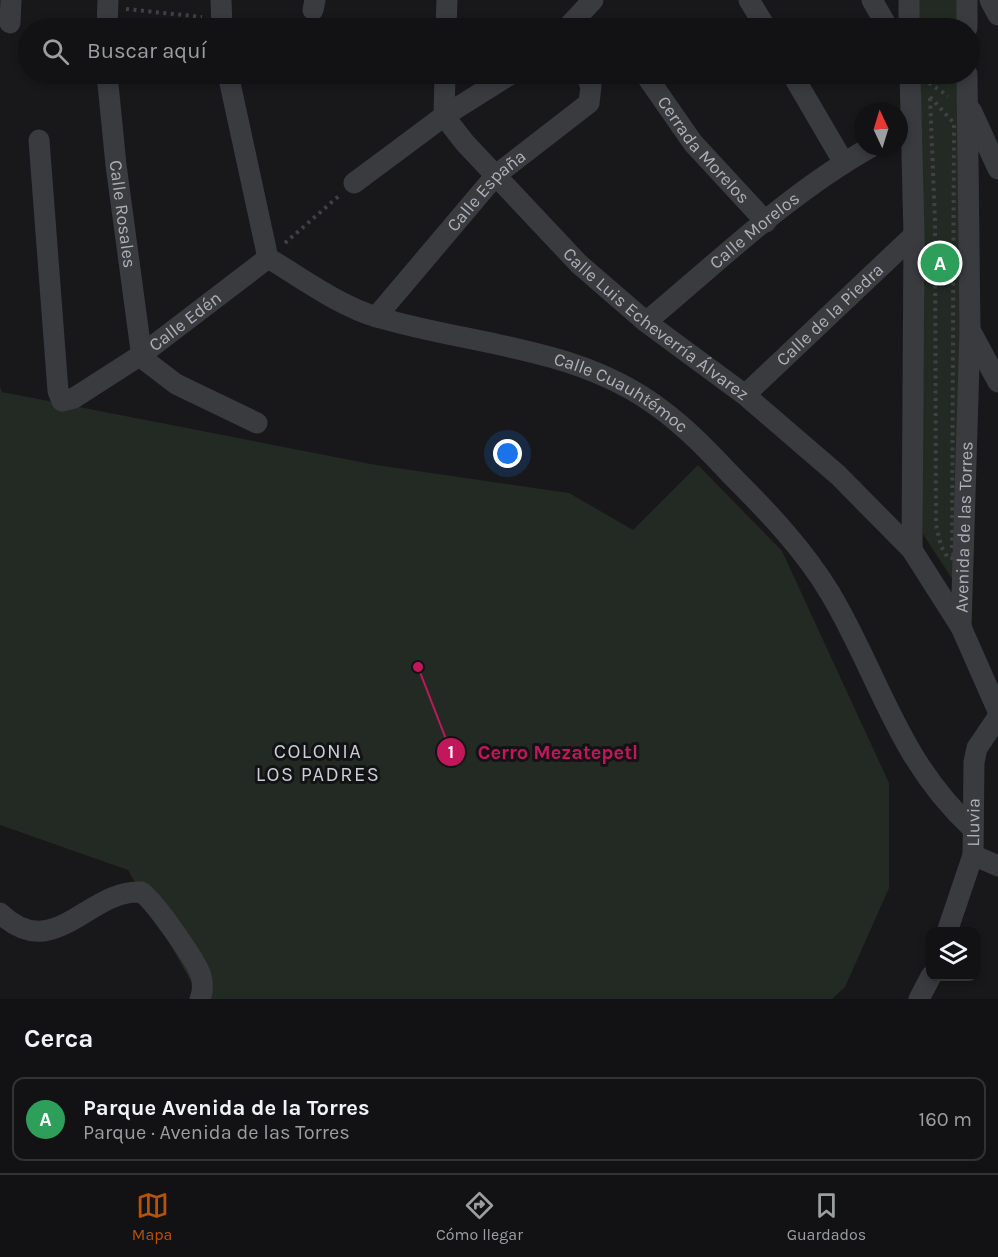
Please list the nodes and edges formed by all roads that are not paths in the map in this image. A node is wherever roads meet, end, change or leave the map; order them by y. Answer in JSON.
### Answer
{"nodes":[{"id":1,"x":11,"y":0,"type":"edge"},
{"id":2,"x":447,"y":0,"type":"edge"},
{"id":3,"x":593,"y":0,"type":"edge"},
{"id":4,"x":749,"y":0,"type":"edge"},
{"id":5,"x":872,"y":0,"type":"edge"},
{"id":6,"x":909,"y":0,"type":"edge"},
{"id":7,"x":967,"y":0,"type":"edge"},
{"id":8,"x":990,"y":0,"type":"edge"},
{"id":9,"x":998,"y":15,"type":"edge"},
{"id":10,"x":446,"y":18,"type":"edge"},
{"id":11,"x":576,"y":18,"type":"edge"},
{"id":12,"x":760,"y":18,"type":"edge"},
{"id":13,"x":882,"y":18,"type":"edge"},
{"id":14,"x":909,"y":18,"type":"edge"},
{"id":15,"x":967,"y":18,"type":"edge"},
{"id":16,"x":10,"y":22,"type":"dead end"},
{"id":17,"x":108,"y":84,"type":"edge"},
{"id":18,"x":230,"y":84,"type":"edge"},
{"id":19,"x":445,"y":84,"type":"edge"},
{"id":20,"x":494,"y":84,"type":"edge"},
{"id":21,"x":590,"y":84,"type":"edge"},
{"id":22,"x":652,"y":84,"type":"edge"},
{"id":23,"x":798,"y":84,"type":"edge"},
{"id":24,"x":916,"y":84,"type":"edge"},
{"id":25,"x":967,"y":84,"type":"edge"},
{"id":26,"x":968,"y":106,"type":"junction"},
{"id":27,"x":908,"y":113,"type":"edge"},
{"id":28,"x":444,"y":116,"type":"junction"},
{"id":29,"x":39,"y":140,"type":"dead end"},
{"id":30,"x":855,"y":156,"type":"edge"},
{"id":31,"x":907,"y":156,"type":"edge"},
{"id":32,"x":844,"y":162,"type":"junction"},
{"id":33,"x":998,"y":169,"type":"edge"},
{"id":34,"x":496,"y":175,"type":"junction"},
{"id":35,"x":354,"y":183,"type":"road end"},
{"id":36,"x":766,"y":222,"type":"junction"},
{"id":37,"x":914,"y":235,"type":"junction"},
{"id":38,"x":268,"y":258,"type":"junction"},
{"id":39,"x":376,"y":317,"type":"junction"},
{"id":40,"x":646,"y":322,"type":"junction"},
{"id":41,"x":970,"y":330,"type":"junction"},
{"id":42,"x":141,"y":355,"type":"junction"},
{"id":43,"x":998,"y":382,"type":"edge"},
{"id":44,"x":745,"y":395,"type":"junction"},
{"id":45,"x":257,"y":423,"type":"dead end"},
{"id":46,"x":912,"y":550,"type":"junction"},
{"id":47,"x":961,"y":627,"type":"junction"},
{"id":48,"x":998,"y":711,"type":"edge"},
{"id":49,"x":998,"y":717,"type":"edge"},
{"id":50,"x":973,"y":829,"type":"junction"},
{"id":51,"x":973,"y":855,"type":"junction"},
{"id":52,"x":998,"y":866,"type":"edge"},
{"id":53,"x":0,"y":913,"type":"edge"},
{"id":54,"x":949,"y":927,"type":"edge"},
{"id":55,"x":928,"y":981,"type":"edge"},
{"id":56,"x":200,"y":999,"type":"edge"},
{"id":57,"x":919,"y":999,"type":"edge"}],
"edges":[{"from":1,"to":16,"type":"street"},
{"from":2,"to":10,"type":"street"},
{"from":3,"to":11,"type":"street"},
{"from":4,"to":12,"type":"street"},
{"from":5,"to":13,"type":"street"},
{"from":6,"to":14,"type":"street"},
{"from":7,"to":15,"type":"street"},
{"from":8,"to":9,"type":"street"},
{"from":17,"to":42,"type":"street","name":"Calle Rosales"},
{"from":18,"to":38,"type":"street"},
{"from":19,"to":28,"type":"street"},
{"from":20,"to":28,"type":"street"},
{"from":21,"to":34,"type":"street","name":"Calle España"},
{"from":22,"to":36,"type":"street","name":"Cerrada Morelos"},
{"from":23,"to":32,"type":"street"},
{"from":24,"to":27,"type":"street"},
{"from":25,"to":26,"type":"street","name":"Avenida de las Torres"},
{"from":26,"to":33,"type":"street"},
{"from":26,"to":41,"type":"street","name":"Avenida de las Torres"},
{"from":28,"to":34,"type":"street","name":"Calle Luis Echeverría Álvarez"},
{"from":28,"to":35,"type":"street"},
{"from":29,"to":42,"type":"street","name":"Calle Edén"},
{"from":30,"to":32,"type":"street","name":"Calle Morelos"},
{"from":31,"to":37,"type":"street"},
{"from":32,"to":36,"type":"street","name":"Calle Morelos"},
{"from":34,"to":39,"type":"street","name":"Calle España"},
{"from":34,"to":40,"type":"street","name":"Calle Luis Echeverría Álvarez"},
{"from":36,"to":40,"type":"street","name":"Calle Morelos"},
{"from":37,"to":44,"type":"street","name":"Calle de la Piedra"},
{"from":37,"to":46,"type":"street"},
{"from":38,"to":39,"type":"street","name":"Calle Cuauhtémoc"},
{"from":38,"to":42,"type":"street","name":"Calle Edén"},
{"from":39,"to":50,"type":"street","name":"Calle Cuauhtémoc"},
{"from":40,"to":44,"type":"street","name":"Calle Luis Echeverría Álvarez"},
{"from":41,"to":43,"type":"street"},
{"from":41,"to":47,"type":"street","name":"Avenida de las Torres"},
{"from":42,"to":45,"type":"street"},
{"from":44,"to":46,"type":"street","name":"Calle Luis Echeverría Álvarez"},
{"from":46,"to":47,"type":"street","name":"Avenida de las Torres"},
{"from":47,"to":48,"type":"street"},
{"from":49,"to":50,"type":"street","name":"Lluvia"},
{"from":50,"to":51,"type":"street","name":"Lluvia"},
{"from":51,"to":52,"type":"street"},
{"from":51,"to":54,"type":"street","name":"Lluvia"},
{"from":53,"to":56,"type":"street"},
{"from":55,"to":57,"type":"street"}]}
